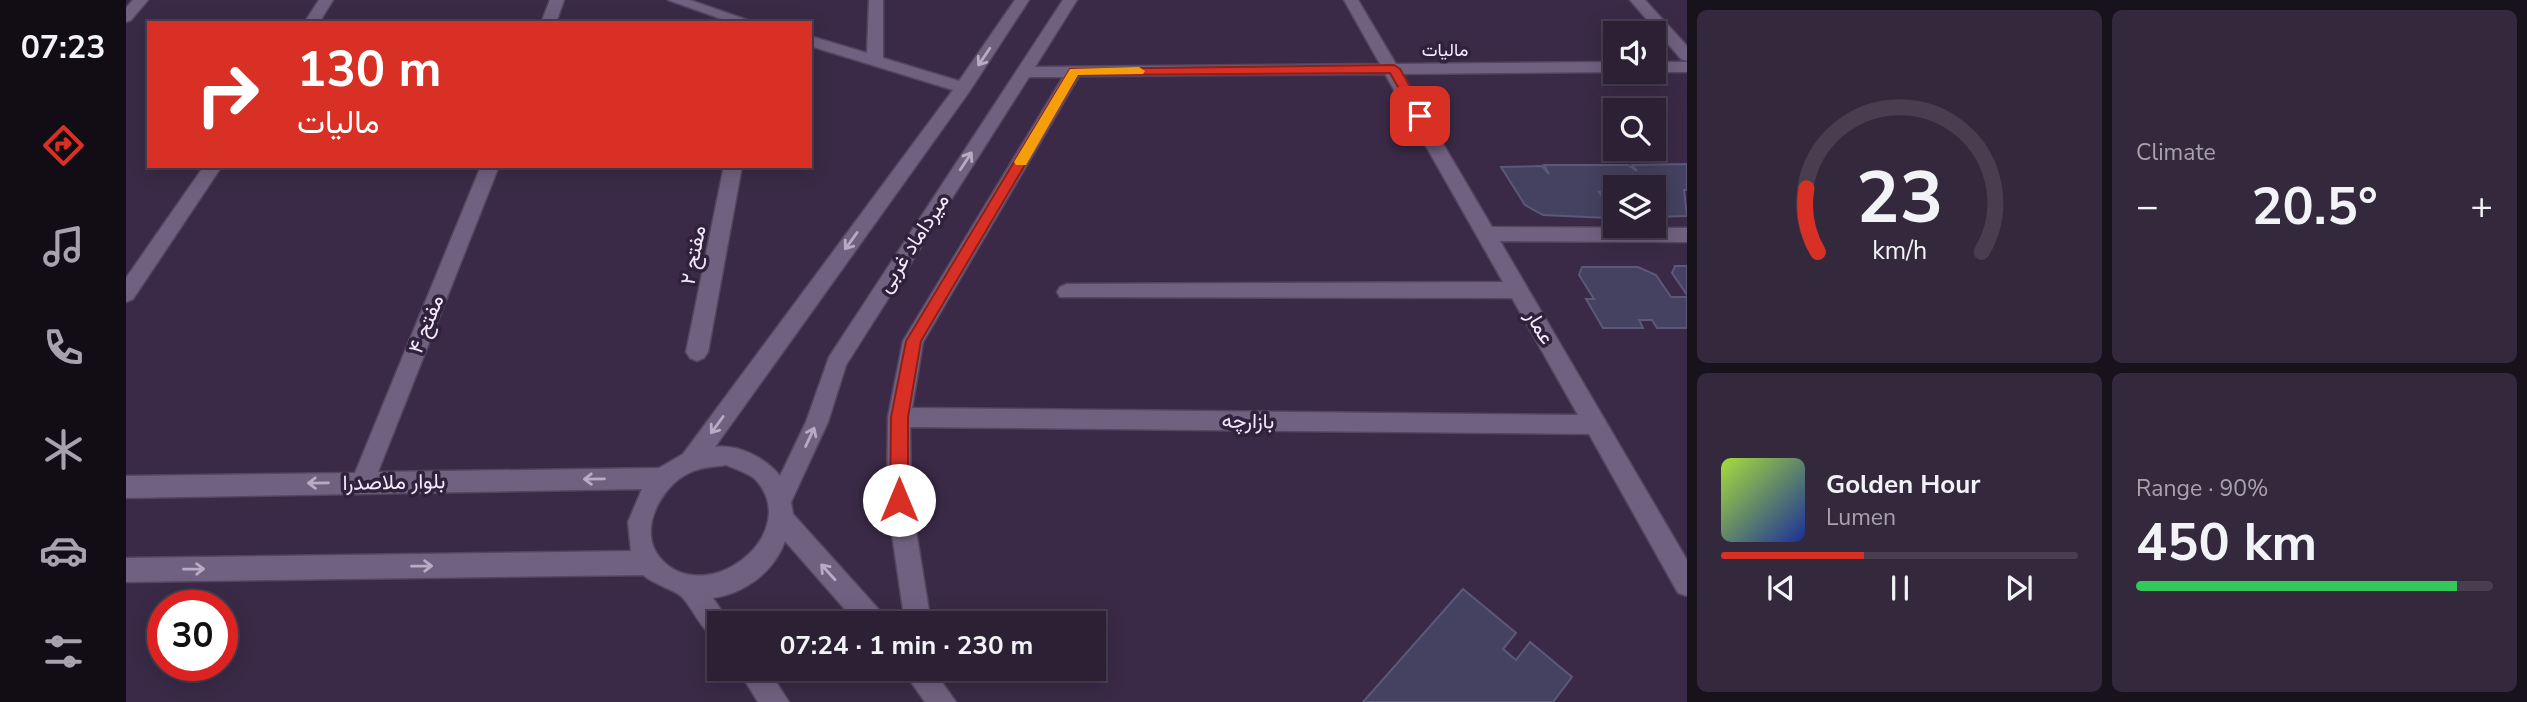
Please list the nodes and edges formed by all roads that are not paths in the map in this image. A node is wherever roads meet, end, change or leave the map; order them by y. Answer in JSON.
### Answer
{"nodes":[{"id":1,"x":141,"y":0,"type":"edge"},
{"id":2,"x":326,"y":0,"type":"edge"},
{"id":3,"x":557,"y":0,"type":"edge"},
{"id":4,"x":876,"y":0,"type":"edge"},
{"id":5,"x":1022,"y":0,"type":"edge"},
{"id":6,"x":1070,"y":0,"type":"edge"},
{"id":7,"x":1351,"y":0,"type":"edge"},
{"id":8,"x":1637,"y":0,"type":"edge"},
{"id":9,"x":684,"y":1,"type":"edge"},
{"id":10,"x":126,"y":17,"type":"edge"},
{"id":11,"x":312,"y":21,"type":"edge"},
{"id":12,"x":549,"y":21,"type":"edge"},
{"id":13,"x":743,"y":21,"type":"edge"},
{"id":14,"x":812,"y":42,"type":"edge"},
{"id":15,"x":1687,"y":56,"type":"edge"},
{"id":16,"x":875,"y":61,"type":"junction"},
{"id":17,"x":1666,"y":67,"type":"edge"},
{"id":18,"x":1687,"y":67,"type":"edge"},
{"id":19,"x":1603,"y":68,"type":"edge"},
{"id":20,"x":1394,"y":69,"type":"junction"},
{"id":21,"x":1023,"y":72,"type":"junction"},
{"id":22,"x":1074,"y":72,"type":"junction"},
{"id":23,"x":963,"y":88,"type":"junction"},
{"id":24,"x":212,"y":168,"type":"edge"},
{"id":25,"x":489,"y":168,"type":"edge"},
{"id":26,"x":733,"y":168,"type":"edge"},
{"id":27,"x":1487,"y":234,"type":"junction"},
{"id":28,"x":1687,"y":235,"type":"edge"},
{"id":29,"x":1518,"y":290,"type":"junction"},
{"id":30,"x":1067,"y":292,"type":"dead end"},
{"id":31,"x":126,"y":293,"type":"edge"},
{"id":32,"x":697,"y":352,"type":"dead end"},
{"id":33,"x":900,"y":417,"type":"junction"},
{"id":34,"x":1597,"y":425,"type":"junction"},
{"id":35,"x":691,"y":460,"type":"junction"},
{"id":36,"x":662,"y":478,"type":"junction"},
{"id":37,"x":363,"y":482,"type":"junction"},
{"id":38,"x":126,"y":487,"type":"edge"},
{"id":39,"x":782,"y":509,"type":"junction"},
{"id":40,"x":649,"y":563,"type":"junction"},
{"id":41,"x":126,"y":570,"type":"edge"},
{"id":42,"x":1687,"y":584,"type":"edge"},
{"id":43,"x":690,"y":587,"type":"junction"},
{"id":44,"x":707,"y":611,"type":"edge"},
{"id":45,"x":864,"y":611,"type":"edge"},
{"id":46,"x":916,"y":611,"type":"edge"},
{"id":47,"x":760,"y":681,"type":"edge"},
{"id":48,"x":775,"y":702,"type":"edge"}],
"edges":[{"from":1,"to":10,"type":"street"},
{"from":2,"to":11,"type":"street"},
{"from":3,"to":12,"type":"street"},
{"from":4,"to":16,"type":"street"},
{"from":5,"to":23,"type":"street","one_way":true},
{"from":6,"to":21,"type":"street","name":"میرداماد غربی"},
{"from":7,"to":20,"type":"street","name":"عمار"},
{"from":8,"to":15,"type":"street"},
{"from":9,"to":13,"type":"street"},
{"from":14,"to":16,"type":"street"},
{"from":16,"to":23,"type":"street"},
{"from":17,"to":18,"type":"street"},
{"from":19,"to":20,"type":"street","name":"مالیات"},
{"from":20,"to":22,"type":"street","name":"مالیات"},
{"from":20,"to":27,"type":"street","name":"عمار"},
{"from":21,"to":22,"type":"street","name":"مالیات"},
{"from":39,"to":21,"type":"street","name":"میرداماد غربی","one_way":true},
{"from":22,"to":33,"type":"street"},
{"from":23,"to":35,"type":"street","one_way":true},
{"from":24,"to":31,"type":"street"},
{"from":25,"to":37,"type":"street","name":"مفتح ۴"},
{"from":26,"to":32,"type":"street","name":"مفتح ۲"},
{"from":27,"to":28,"type":"street"},
{"from":27,"to":29,"type":"street","name":"عمار"},
{"from":29,"to":30,"type":"street"},
{"from":29,"to":34,"type":"street","name":"عمار"},
{"from":33,"to":34,"type":"street","name":"بازارچه"},
{"from":33,"to":46,"type":"street"},
{"from":34,"to":42,"type":"street","name":"عمار"},
{"from":35,"to":36,"type":"street"},
{"from":35,"to":39,"type":"street"},
{"from":36,"to":37,"type":"street","name":"بلوار ملاصدرا","one_way":true},
{"from":36,"to":40,"type":"street"},
{"from":37,"to":38,"type":"street","name":"بلوار ملاصدرا","one_way":true},
{"from":39,"to":43,"type":"street"},
{"from":45,"to":39,"type":"street","one_way":true},
{"from":41,"to":40,"type":"street","one_way":true},
{"from":40,"to":43,"type":"street"},
{"from":43,"to":44,"type":"street"},
{"from":47,"to":48,"type":"street"}]}
